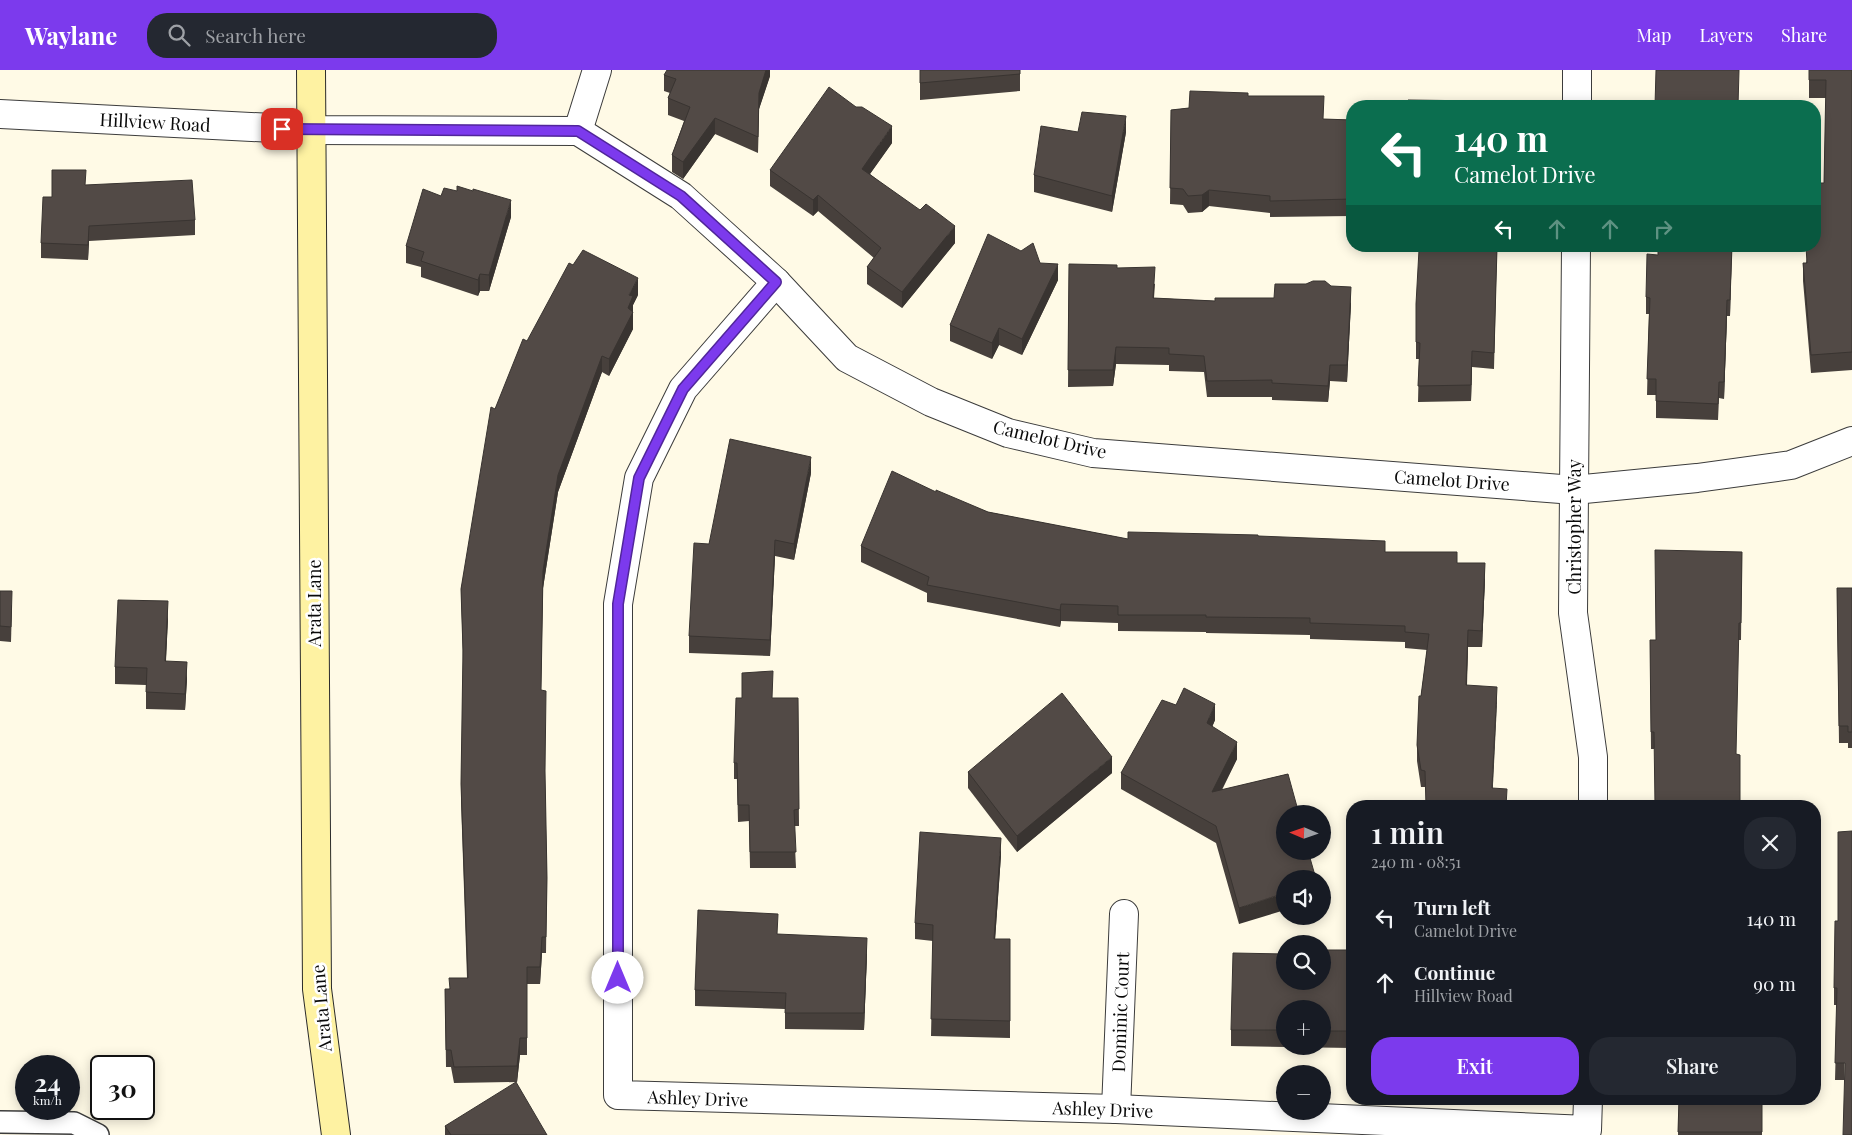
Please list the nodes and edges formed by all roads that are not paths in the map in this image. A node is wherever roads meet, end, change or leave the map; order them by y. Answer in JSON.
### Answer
{"nodes":[{"id":1,"x":311,"y":70,"type":"edge"},
{"id":2,"x":597,"y":70,"type":"edge"},
{"id":3,"x":1577,"y":70,"type":"edge"},
{"id":4,"x":1577,"y":100,"type":"edge"},
{"id":5,"x":0,"y":114,"type":"edge"},
{"id":6,"x":311,"y":130,"type":"junction"},
{"id":7,"x":578,"y":131,"type":"junction"},
{"id":8,"x":1576,"y":252,"type":"edge"},
{"id":9,"x":776,"y":282,"type":"junction"},
{"id":10,"x":1852,"y":442,"type":"edge"},
{"id":11,"x":1574,"y":490,"type":"junction"},
{"id":12,"x":1592,"y":800,"type":"edge"},
{"id":13,"x":1124,"y":914,"type":"dead end"},
{"id":14,"x":1588,"y":1105,"type":"edge"},
{"id":15,"x":1116,"y":1109,"type":"junction"},
{"id":16,"x":0,"y":1122,"type":"edge"},
{"id":17,"x":98,"y":1135,"type":"edge"},
{"id":18,"x":336,"y":1135,"type":"edge"}],
"edges":[{"from":1,"to":6,"type":"street","name":"Arata Lane"},
{"from":2,"to":7,"type":"street"},
{"from":3,"to":4,"type":"street"},
{"from":5,"to":6,"type":"street","name":"Hillview Road"},
{"from":6,"to":7,"type":"street"},
{"from":6,"to":18,"type":"street","name":"Arata Lane"},
{"from":7,"to":9,"type":"street","name":"Camelot Drive"},
{"from":8,"to":11,"type":"street","name":"Christopher Way"},
{"from":9,"to":11,"type":"street","name":"Camelot Drive"},
{"from":9,"to":15,"type":"street","name":"Ashley Drive"},
{"from":10,"to":11,"type":"street","name":"Camelot Drive"},
{"from":11,"to":12,"type":"street","name":"Christopher Way"},
{"from":13,"to":15,"type":"street","name":"Dominic Court"},
{"from":14,"to":15,"type":"street","name":"Ashley Drive"},
{"from":16,"to":17,"type":"lane"}]}
